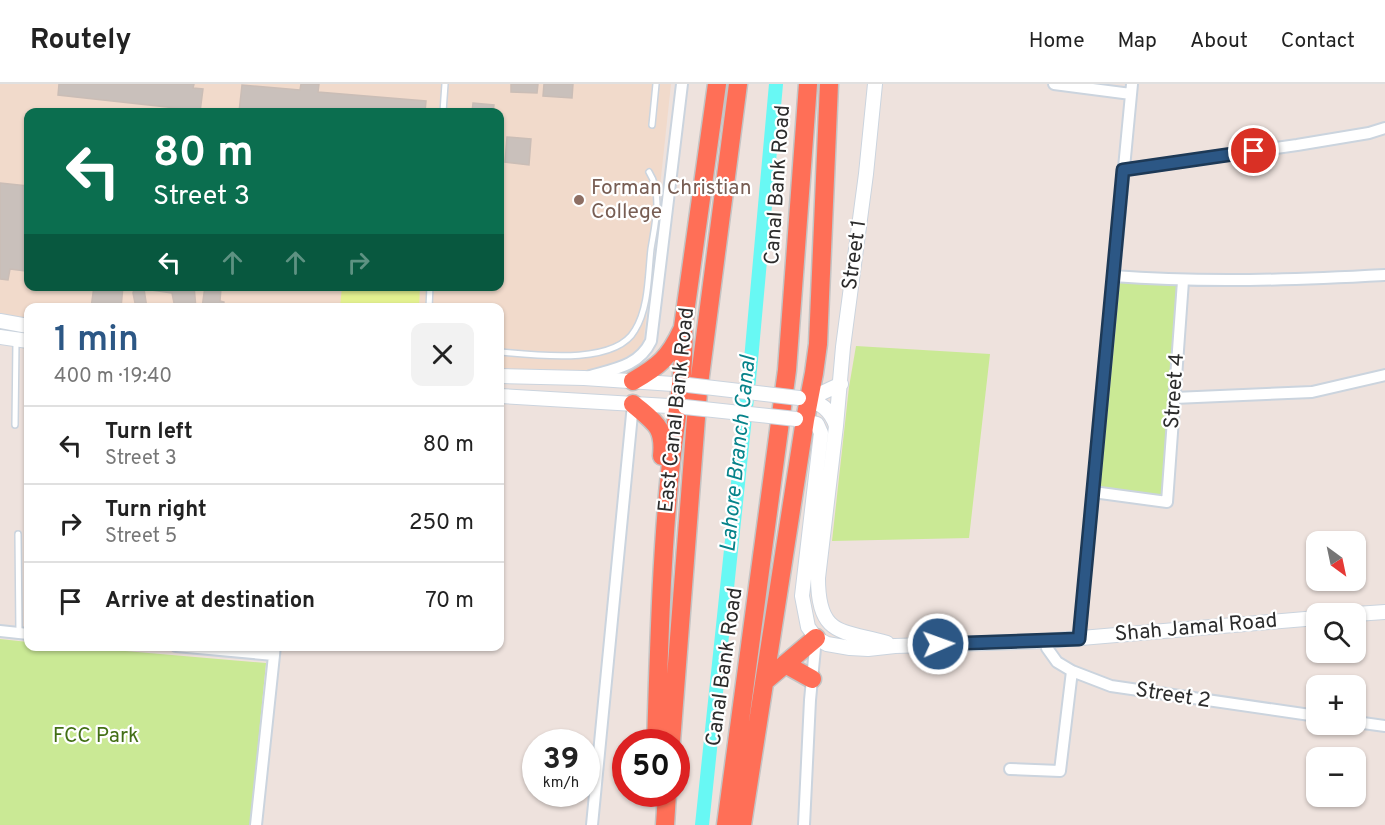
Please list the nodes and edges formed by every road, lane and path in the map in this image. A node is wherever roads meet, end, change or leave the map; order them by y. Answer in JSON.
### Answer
{"nodes":[{"id":1,"x":445,"y":84,"type":"edge"},
{"id":2,"x":656,"y":84,"type":"edge"},
{"id":3,"x":682,"y":84,"type":"edge"},
{"id":4,"x":717,"y":84,"type":"edge"},
{"id":5,"x":738,"y":84,"type":"edge"},
{"id":6,"x":808,"y":84,"type":"edge"},
{"id":7,"x":829,"y":84,"type":"edge"},
{"id":8,"x":875,"y":84,"type":"edge"},
{"id":9,"x":1054,"y":84,"type":"edge"},
{"id":10,"x":1132,"y":89,"type":"edge"},
{"id":11,"x":443,"y":108,"type":"edge"},
{"id":12,"x":652,"y":125,"type":"dead end"},
{"id":13,"x":1385,"y":128,"type":"edge"},
{"id":14,"x":1123,"y":170,"type":"junction"},
{"id":15,"x":649,"y":172,"type":"dead end"},
{"id":16,"x":1385,"y":275,"type":"edge"},
{"id":17,"x":1113,"y":276,"type":"junction"},
{"id":18,"x":1183,"y":281,"type":"junction"},
{"id":19,"x":0,"y":321,"type":"edge"},
{"id":20,"x":24,"y":325,"type":"edge"},
{"id":21,"x":683,"y":327,"type":"junction"},
{"id":22,"x":0,"y":337,"type":"edge"},
{"id":23,"x":22,"y":340,"type":"edge"},
{"id":24,"x":504,"y":352,"type":"edge"},
{"id":25,"x":1385,"y":375,"type":"edge"},
{"id":26,"x":504,"y":376,"type":"edge"},
{"id":27,"x":584,"y":378,"type":"junction"},
{"id":28,"x":633,"y":381,"type":"junction"},
{"id":29,"x":841,"y":384,"type":"junction"},
{"id":30,"x":684,"y":385,"type":"junction"},
{"id":31,"x":504,"y":396,"type":"edge"},
{"id":32,"x":804,"y":398,"type":"junction"},
{"id":33,"x":1174,"y":398,"type":"junction"},
{"id":34,"x":633,"y":404,"type":"junction"},
{"id":35,"x":681,"y":407,"type":"junction"},
{"id":36,"x":800,"y":419,"type":"junction"},
{"id":37,"x":15,"y":425,"type":"dead end"},
{"id":38,"x":836,"y":426,"type":"junction"},
{"id":39,"x":669,"y":474,"type":"junction"},
{"id":40,"x":1093,"y":492,"type":"junction"},
{"id":41,"x":18,"y":534,"type":"dead end"},
{"id":42,"x":1385,"y":612,"type":"edge"},
{"id":43,"x":1366,"y":613,"type":"edge"},
{"id":44,"x":1306,"y":619,"type":"edge"},
{"id":45,"x":0,"y":631,"type":"edge"},
{"id":46,"x":24,"y":633,"type":"edge"},
{"id":47,"x":816,"y":638,"type":"junction"},
{"id":48,"x":1079,"y":639,"type":"junction"},
{"id":49,"x":1046,"y":641,"type":"junction"},
{"id":50,"x":895,"y":646,"type":"junction"},
{"id":51,"x":275,"y":651,"type":"edge"},
{"id":52,"x":785,"y":664,"type":"junction"},
{"id":53,"x":1072,"y":670,"type":"junction"},
{"id":54,"x":812,"y":679,"type":"junction"},
{"id":55,"x":765,"y":681,"type":"junction"},
{"id":56,"x":1306,"y":714,"type":"edge"},
{"id":57,"x":1366,"y":723,"type":"edge"},
{"id":58,"x":1385,"y":726,"type":"edge"},
{"id":59,"x":656,"y":729,"type":"edge"},
{"id":60,"x":672,"y":729,"type":"edge"},
{"id":61,"x":1010,"y":769,"type":"dead end"},
{"id":62,"x":656,"y":807,"type":"edge"},
{"id":63,"x":666,"y":807,"type":"edge"},
{"id":64,"x":256,"y":825,"type":"edge"},
{"id":65,"x":592,"y":825,"type":"edge"},
{"id":66,"x":657,"y":825,"type":"edge"},
{"id":67,"x":665,"y":825,"type":"edge"},
{"id":68,"x":726,"y":825,"type":"edge"},
{"id":69,"x":742,"y":825,"type":"edge"},
{"id":70,"x":804,"y":825,"type":"edge"}],
"edges":[{"from":1,"to":11,"type":"lane"},
{"from":2,"to":12,"type":"lane"},
{"from":3,"to":27,"type":"street","name":"East Canal Bank Road"},
{"from":4,"to":21,"type":"highway"},
{"from":5,"to":60,"type":"highway","name":"East Canal Bank Road"},
{"from":6,"to":68,"type":"highway","name":"Canal Bank Road"},
{"from":7,"to":32,"type":"highway"},
{"from":8,"to":29,"type":"main road","name":"Street 1"},
{"from":9,"to":10,"type":"street"},
{"from":10,"to":14,"type":"street"},
{"from":13,"to":14,"type":"street"},
{"from":14,"to":17,"type":"street"},
{"from":15,"to":24,"type":"lane"},
{"from":16,"to":18,"type":"street"},
{"from":17,"to":18,"type":"street"},
{"from":17,"to":40,"type":"street"},
{"from":18,"to":33,"type":"street","name":"Street 4"},
{"from":19,"to":20,"type":"main road"},
{"from":21,"to":28,"type":"highway"},
{"from":21,"to":30,"type":"highway"},
{"from":22,"to":23,"type":"main road"},
{"from":23,"to":37,"type":"lane"},
{"from":25,"to":33,"type":"street"},
{"from":26,"to":27,"type":"main road"},
{"from":27,"to":28,"type":"main road"},
{"from":28,"to":30,"type":"main road"},
{"from":29,"to":32,"type":"main road"},
{"from":29,"to":38,"type":"main road","name":"Street 1"},
{"from":30,"to":32,"type":"main road","bridge":true},
{"from":30,"to":35,"type":"highway"},
{"from":31,"to":34,"type":"main road"},
{"from":32,"to":36,"type":"highway"},
{"from":32,"to":38,"type":"main road"},
{"from":33,"to":40,"type":"street","name":"Street 4"},
{"from":34,"to":35,"type":"main road"},
{"from":34,"to":39,"type":"highway"},
{"from":34,"to":65,"type":"street","name":"East Canal Bank Road"},
{"from":35,"to":36,"type":"main road","bridge":true},
{"from":35,"to":39,"type":"highway"},
{"from":36,"to":47,"type":"main road"},
{"from":36,"to":55,"type":"highway"},
{"from":38,"to":50,"type":"main road","name":"Street 1"},
{"from":39,"to":59,"type":"highway"},
{"from":40,"to":48,"type":"street"},
{"from":41,"to":46,"type":"lane"},
{"from":42,"to":43,"type":"main road"},
{"from":44,"to":48,"type":"main road","name":"Shah Jamal Road"},
{"from":45,"to":46,"type":"street"},
{"from":47,"to":50,"type":"main road"},
{"from":47,"to":52,"type":"highway"},
{"from":47,"to":54,"type":"street"},
{"from":48,"to":49,"type":"main road","name":"Shah Jamal Road"},
{"from":49,"to":50,"type":"main road","name":"Shah Jamal Road"},
{"from":49,"to":53,"type":"street","name":"Street 2"},
{"from":51,"to":64,"type":"street"},
{"from":52,"to":54,"type":"highway"},
{"from":52,"to":55,"type":"highway"},
{"from":53,"to":56,"type":"street","name":"Street 2"},
{"from":53,"to":61,"type":"street"},
{"from":54,"to":70,"type":"street"},
{"from":55,"to":69,"type":"highway"},
{"from":57,"to":58,"type":"street"},
{"from":62,"to":66,"type":"highway"},
{"from":63,"to":67,"type":"highway"}]}
